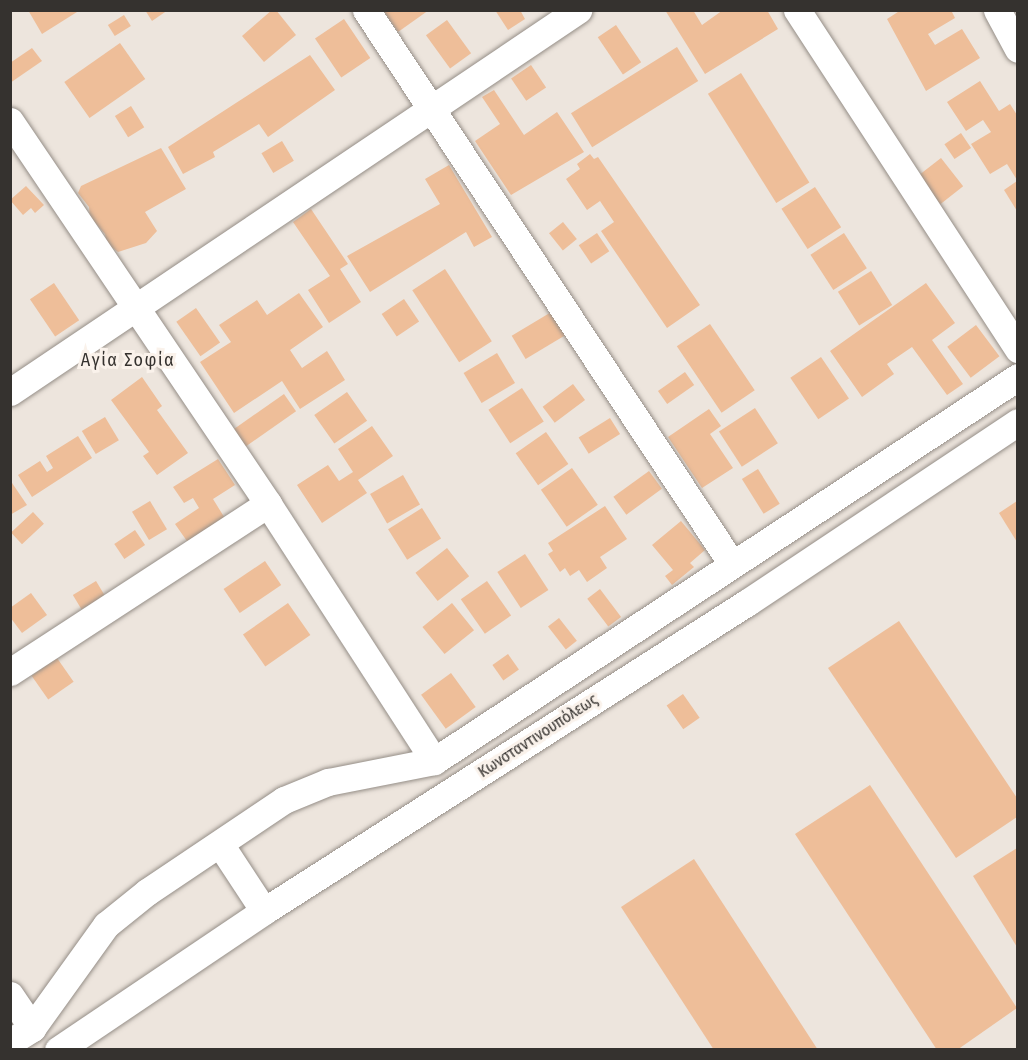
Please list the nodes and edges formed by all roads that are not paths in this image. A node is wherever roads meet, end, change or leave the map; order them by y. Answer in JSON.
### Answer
{"nodes":[{"id":1,"x":366,"y":10,"type":"edge"},
{"id":2,"x":578,"y":10,"type":"edge"},
{"id":3,"x":797,"y":10,"type":"edge"},
{"id":4,"x":997,"y":10,"type":"edge"},
{"id":5,"x":1017,"y":50,"type":"edge"},
{"id":6,"x":431,"y":110,"type":"junction"},
{"id":7,"x":10,"y":122,"type":"edge"},
{"id":8,"x":135,"y":310,"type":"junction"},
{"id":9,"x":1017,"y":350,"type":"edge"},
{"id":10,"x":1017,"y":377,"type":"edge"},
{"id":11,"x":10,"y":392,"type":"edge"},
{"id":12,"x":1017,"y":423,"type":"edge"},
{"id":13,"x":268,"y":504,"type":"junction"},
{"id":14,"x":732,"y":564,"type":"junction"},
{"id":15,"x":10,"y":672,"type":"edge"},
{"id":16,"x":434,"y":761,"type":"junction"},
{"id":17,"x":219,"y":844,"type":"junction"},
{"id":18,"x":264,"y":911,"type":"junction"},
{"id":19,"x":10,"y":995,"type":"edge"},
{"id":20,"x":21,"y":1035,"type":"edge"},
{"id":21,"x":58,"y":1050,"type":"edge"}],
"edges":[{"from":1,"to":6,"type":"street"},
{"from":2,"to":6,"type":"street"},
{"from":3,"to":9,"type":"street"},
{"from":4,"to":5,"type":"street"},
{"from":6,"to":8,"type":"street"},
{"from":6,"to":14,"type":"street"},
{"from":7,"to":8,"type":"street"},
{"from":8,"to":11,"type":"street"},
{"from":8,"to":13,"type":"street"},
{"from":10,"to":14,"type":"street"},
{"from":12,"to":18,"type":"street","name":"Κωνσταντινουπόλεως"},
{"from":13,"to":15,"type":"street"},
{"from":13,"to":16,"type":"street"},
{"from":14,"to":16,"type":"street"},
{"from":16,"to":17,"type":"street"},
{"from":17,"to":18,"type":"street"},
{"from":17,"to":20,"type":"street"},
{"from":18,"to":21,"type":"street","name":"Κωνσταντινουπόλεως"},
{"from":19,"to":20,"type":"street"}]}
